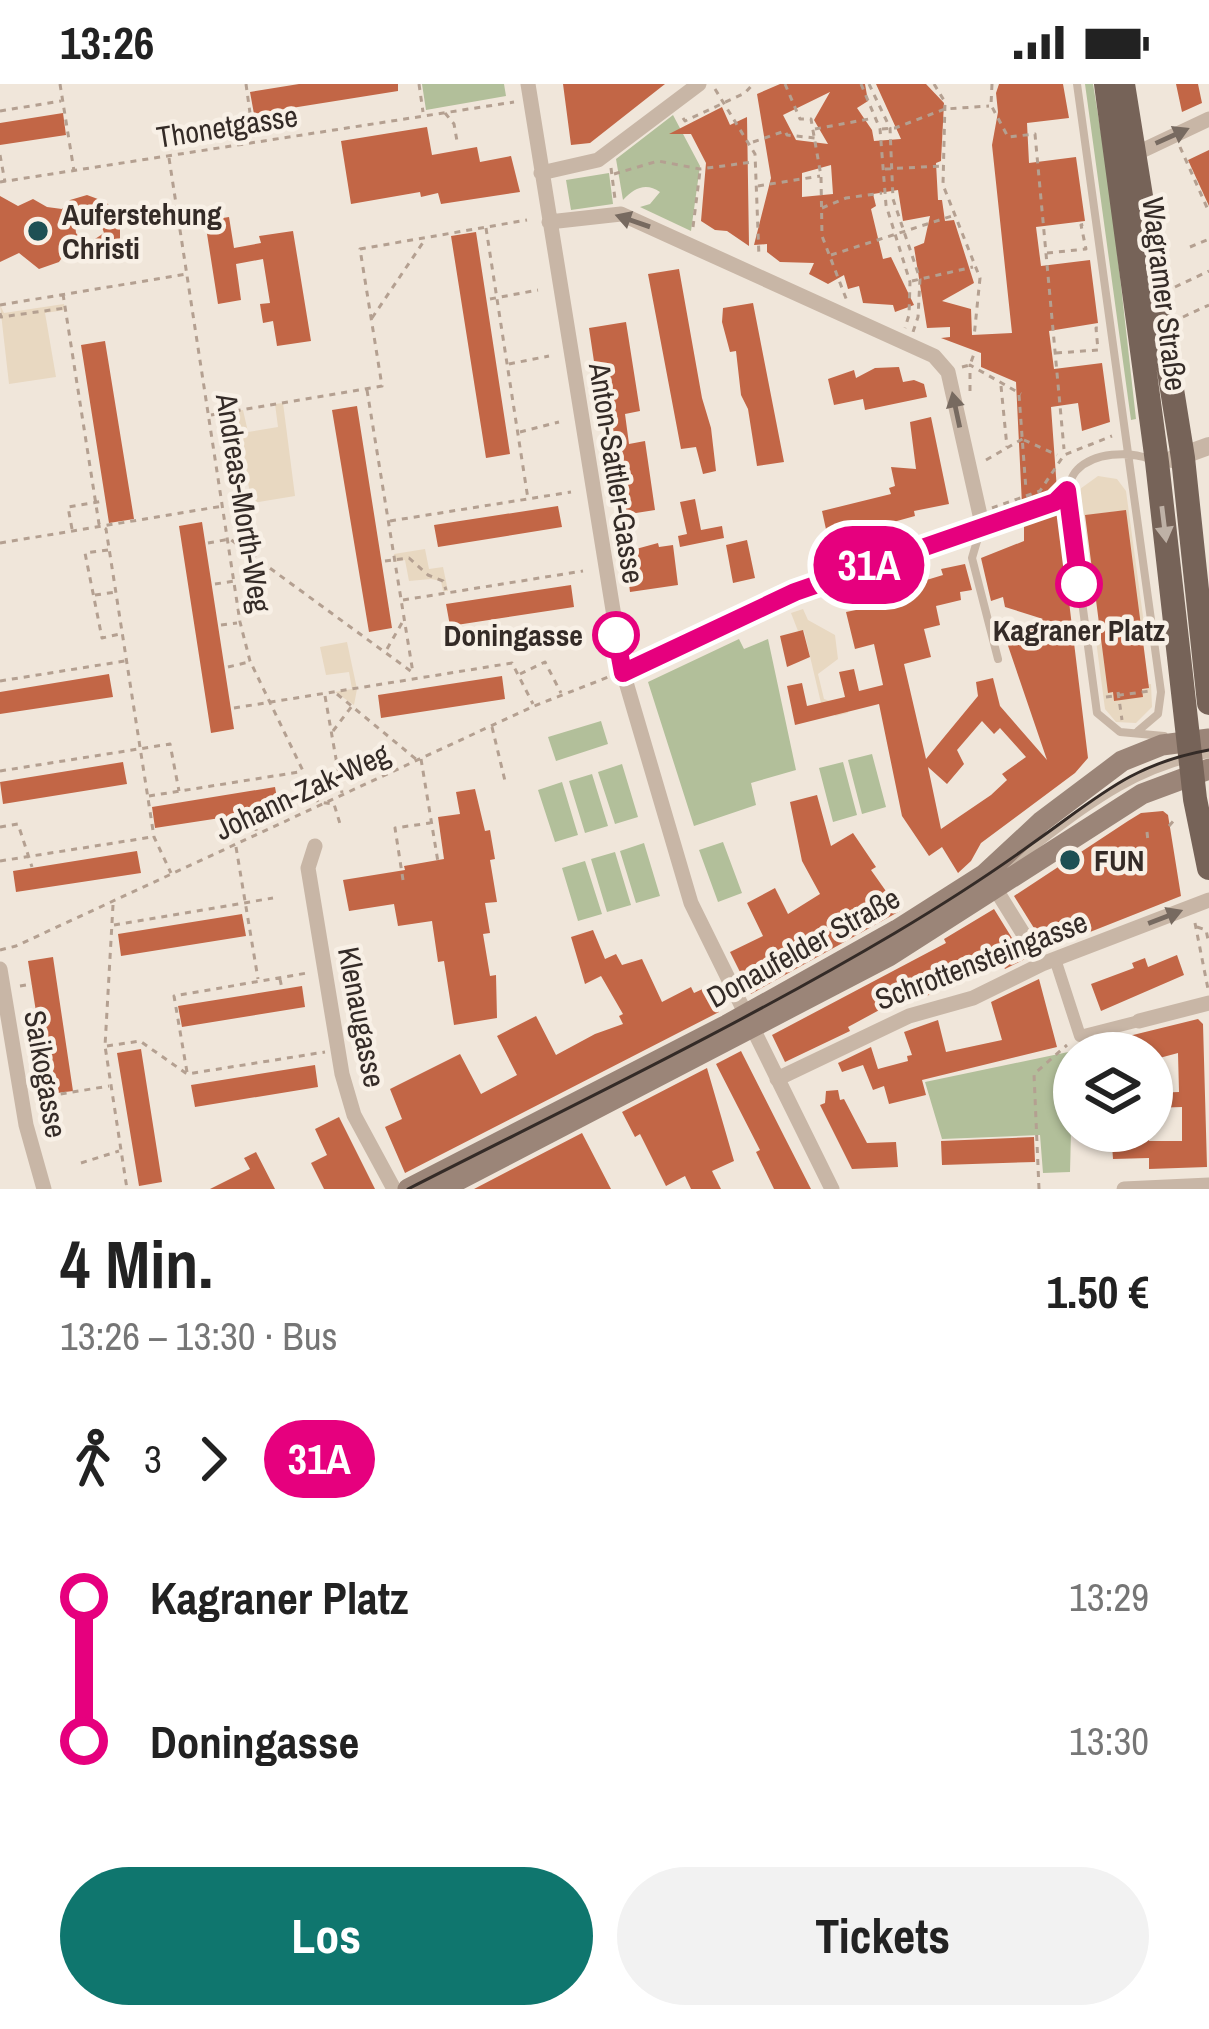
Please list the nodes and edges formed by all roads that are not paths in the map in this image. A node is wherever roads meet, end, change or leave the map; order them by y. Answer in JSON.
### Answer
{"nodes":[{"id":1,"x":699,"y":84,"type":"edge"},
{"id":2,"x":1077,"y":84,"type":"edge"},
{"id":3,"x":1106,"y":84,"type":"edge"},
{"id":4,"x":1124,"y":84,"type":"edge"},
{"id":5,"x":530,"y":92,"type":"edge"},
{"id":6,"x":1209,"y":119,"type":"edge"},
{"id":7,"x":1135,"y":154,"type":"junction"},
{"id":8,"x":542,"y":173,"type":"junction"},
{"id":9,"x":549,"y":222,"type":"junction"},
{"id":10,"x":1209,"y":446,"type":"edge"},
{"id":11,"x":1128,"y":452,"type":"junction"},
{"id":12,"x":1183,"y":458,"type":"junction"},
{"id":13,"x":1156,"y":462,"type":"junction"},
{"id":14,"x":1067,"y":490,"type":"junction"},
{"id":15,"x":982,"y":524,"type":"junction"},
{"id":16,"x":998,"y":659,"type":"dead end"},
{"id":17,"x":623,"y":673,"type":"junction"},
{"id":18,"x":1209,"y":703,"type":"edge"},
{"id":19,"x":1138,"y":731,"type":"junction"},
{"id":20,"x":1200,"y":756,"type":"edge"},
{"id":21,"x":315,"y":847,"type":"dead end"},
{"id":22,"x":1209,"y":868,"type":"edge"},
{"id":23,"x":992,"y":878,"type":"junction"},
{"id":24,"x":1201,"y":903,"type":"edge"},
{"id":25,"x":1048,"y":962,"type":"junction"},
{"id":26,"x":0,"y":969,"type":"edge"},
{"id":27,"x":1209,"y":1003,"type":"edge"},
{"id":28,"x":1139,"y":1021,"type":"joint"},
{"id":29,"x":749,"y":1022,"type":"junction"},
{"id":30,"x":777,"y":1079,"type":"junction"},
{"id":31,"x":1209,"y":1185,"type":"edge"},
{"id":32,"x":44,"y":1189,"type":"edge"},
{"id":33,"x":394,"y":1189,"type":"edge"},
{"id":34,"x":408,"y":1189,"type":"edge"},
{"id":35,"x":424,"y":1189,"type":"edge"},
{"id":36,"x":441,"y":1189,"type":"edge"},
{"id":37,"x":832,"y":1189,"type":"edge"},
{"id":38,"x":1124,"y":1189,"type":"edge"}],
"edges":[{"from":1,"to":8,"type":"street"},
{"from":2,"to":11,"type":"lane","name":"Wagramer Straße"},
{"from":3,"to":13,"type":"main road","name":"Wagramer Straße"},
{"from":4,"to":7,"type":"main road","name":"Wagramer Straße"},
{"from":5,"to":8,"type":"street","name":"Anton-Sattler-Gasse"},
{"from":7,"to":6,"type":"street","one_way":true},
{"from":7,"to":12,"type":"main road","name":"Wagramer Straße"},
{"from":8,"to":9,"type":"street","name":"Anton-Sattler-Gasse"},
{"from":15,"to":9,"type":"street","one_way":true},
{"from":9,"to":17,"type":"street","name":"Anton-Sattler-Gasse"},
{"from":10,"to":12,"type":"street"},
{"from":11,"to":13,"type":"lane"},
{"from":11,"to":14,"type":"lane"},
{"from":11,"to":19,"type":"lane"},
{"from":12,"to":13,"type":"street"},
{"from":12,"to":18,"type":"main road","name":"Wagramer Straße"},
{"from":13,"to":20,"type":"main road","name":"Wagramer Straße","one_way":true},
{"from":14,"to":15,"type":"lane"},
{"from":14,"to":19,"type":"lane"},
{"from":15,"to":16,"type":"lane"},
{"from":15,"to":17,"type":"street"},
{"from":17,"to":29,"type":"street","name":"Anton-Sattler-Gasse"},
{"from":19,"to":20,"type":"lane"},
{"from":20,"to":22,"type":"main road","name":"Wagramer Straße"},
{"from":20,"to":23,"type":"main road","name":"Donaufelder Straße"},
{"from":20,"to":23,"type":"main road","name":"Donaufelder Straße"},
{"from":21,"to":33,"type":"street","name":"Klenaugasse"},
{"from":23,"to":25,"type":"street"},
{"from":23,"to":29,"type":"main road","name":"Donaufelder Straße"},
{"from":25,"to":24,"type":"street","name":"Schrottensteingasse","one_way":true},
{"from":25,"to":28,"type":"street"},
{"from":25,"to":30,"type":"street","name":"Schrottensteingasse"},
{"from":26,"to":32,"type":"street","name":"Saikogasse"},
{"from":27,"to":28,"type":"street"},
{"from":29,"to":30,"type":"street","name":"Anton-Sattler-Gasse"},
{"from":29,"to":34,"type":"main road","name":"Donaufelder Straße"},
{"from":29,"to":35,"type":"lane","name":"Donaufelder Straße"},
{"from":29,"to":36,"type":"main road","name":"Donaufelder Straße"},
{"from":30,"to":37,"type":"street","name":"Anton-Sattler-Gasse"},
{"from":31,"to":38,"type":"street"}]}
